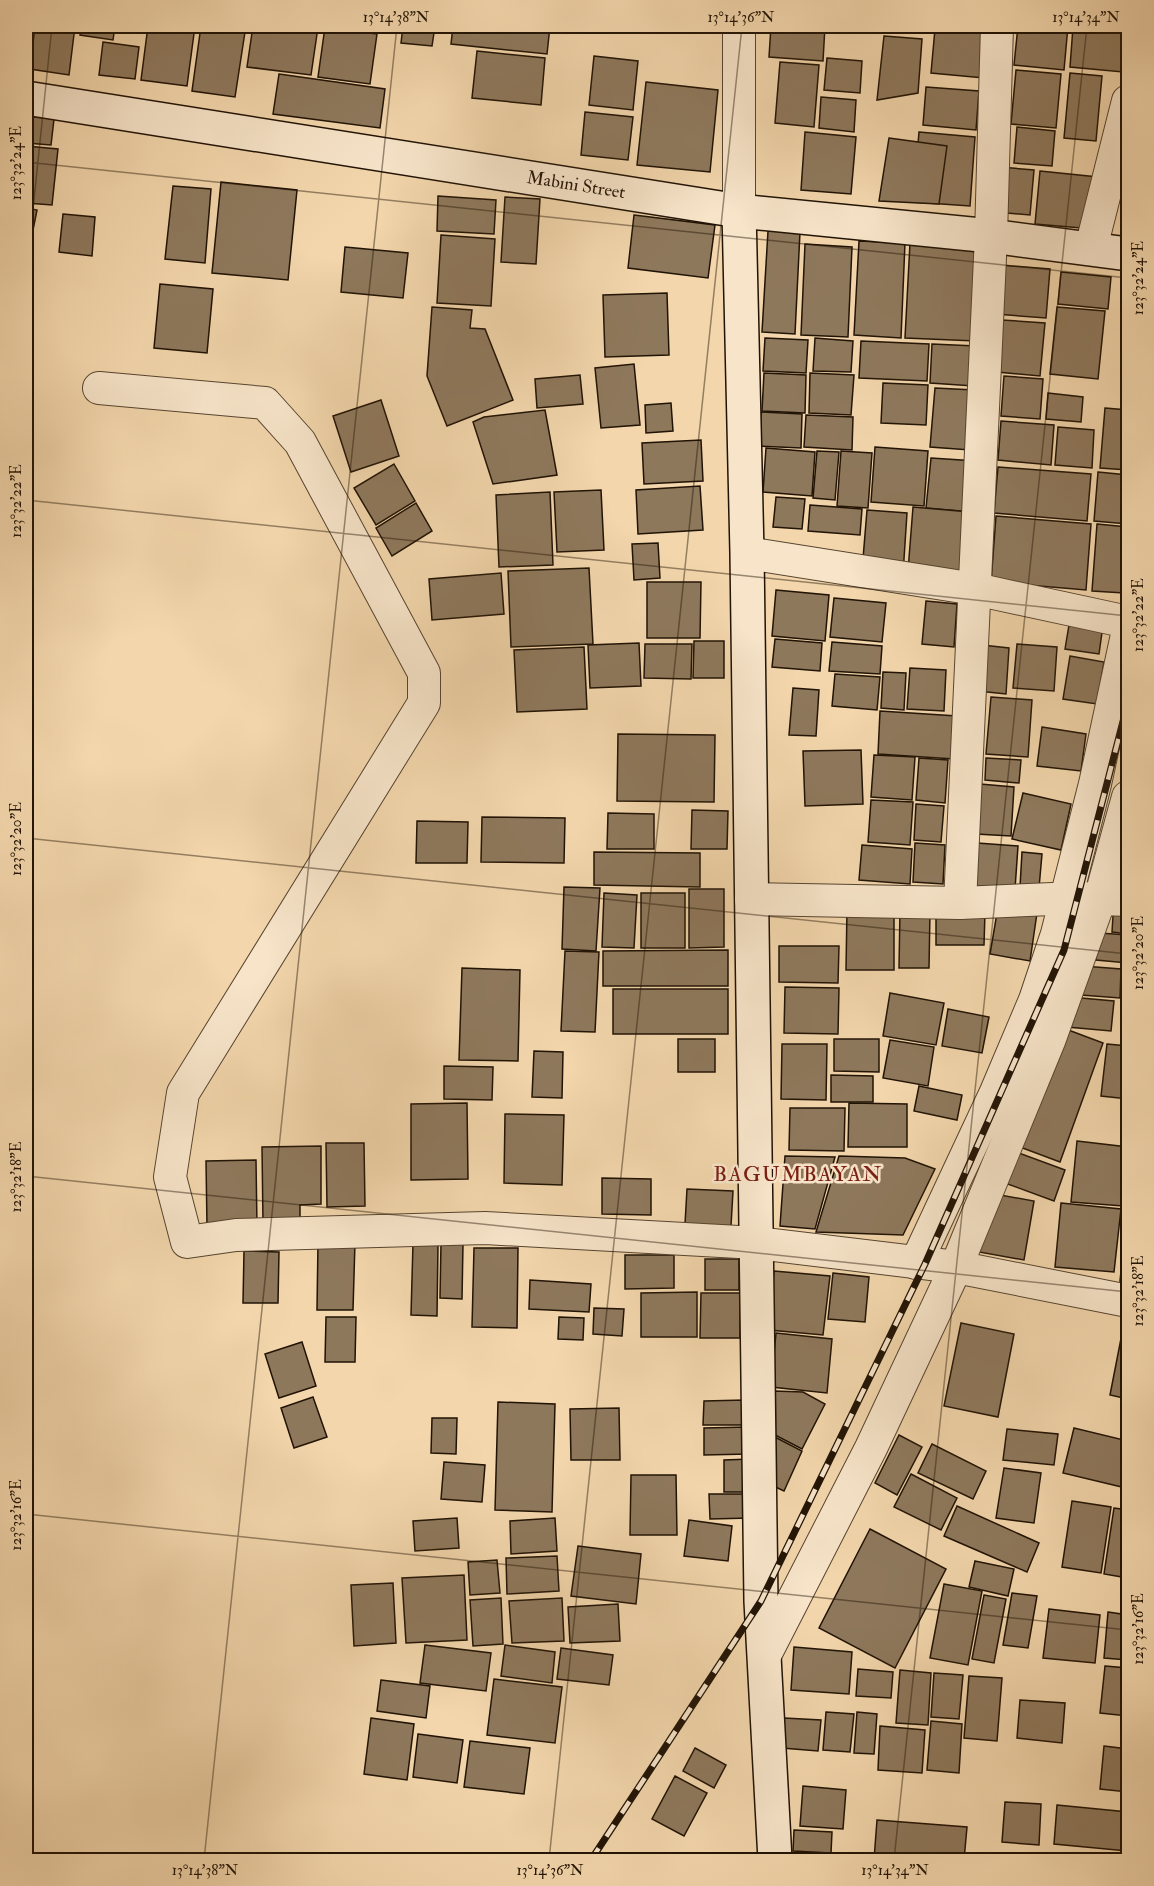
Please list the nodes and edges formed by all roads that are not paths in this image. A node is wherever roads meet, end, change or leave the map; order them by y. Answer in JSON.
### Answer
{"nodes":[{"id":1,"x":740,"y":26,"type":"edge"},
{"id":2,"x":997,"y":26,"type":"edge"},
{"id":3,"x":26,"y":98,"type":"edge"},
{"id":4,"x":1128,"y":101,"type":"edge"},
{"id":5,"x":739,"y":211,"type":"junction"},
{"id":6,"x":991,"y":236,"type":"junction"},
{"id":7,"x":1091,"y":248,"type":"junction"},
{"id":8,"x":1128,"y":254,"type":"edge"},
{"id":9,"x":99,"y":388,"type":"dead end"},
{"id":10,"x":747,"y":553,"type":"junction"},
{"id":11,"x":975,"y":589,"type":"junction"},
{"id":12,"x":1128,"y":622,"type":"edge"},
{"id":13,"x":1128,"y":630,"type":"edge"},
{"id":14,"x":1128,"y":797,"type":"edge"},
{"id":15,"x":1068,"y":898,"type":"junction"},
{"id":16,"x":751,"y":899,"type":"junction"},
{"id":17,"x":1114,"y":899,"type":"edge"},
{"id":18,"x":960,"y":903,"type":"junction"},
{"id":19,"x":757,"y":1243,"type":"junction"},
{"id":20,"x":916,"y":1263,"type":"junction"},
{"id":21,"x":956,"y":1267,"type":"junction"},
{"id":22,"x":1128,"y":1301,"type":"edge"},
{"id":23,"x":764,"y":1657,"type":"junction"},
{"id":24,"x":775,"y":1860,"type":"edge"}],
"edges":[{"from":1,"to":5,"type":"street"},
{"from":2,"to":6,"type":"street"},
{"from":3,"to":5,"type":"street","name":"Mabini Street"},
{"from":4,"to":7,"type":"street"},
{"from":5,"to":6,"type":"street","name":"Mabini Street"},
{"from":5,"to":10,"type":"street"},
{"from":6,"to":7,"type":"street","name":"Mabini Street"},
{"from":6,"to":11,"type":"street"},
{"from":7,"to":8,"type":"street","name":"Mabini Street"},
{"from":9,"to":19,"type":"street"},
{"from":10,"to":11,"type":"street"},
{"from":10,"to":16,"type":"street"},
{"from":11,"to":12,"type":"street"},
{"from":11,"to":18,"type":"street"},
{"from":13,"to":15,"type":"street"},
{"from":14,"to":17,"type":"street"},
{"from":15,"to":17,"type":"street"},
{"from":15,"to":18,"type":"street"},
{"from":15,"to":20,"type":"street"},
{"from":16,"to":18,"type":"street"},
{"from":16,"to":19,"type":"street"},
{"from":17,"to":21,"type":"street"},
{"from":19,"to":20,"type":"street"},
{"from":19,"to":23,"type":"street"},
{"from":20,"to":21,"type":"street"},
{"from":21,"to":22,"type":"street"},
{"from":21,"to":23,"type":"street"},
{"from":23,"to":24,"type":"street"}]}
